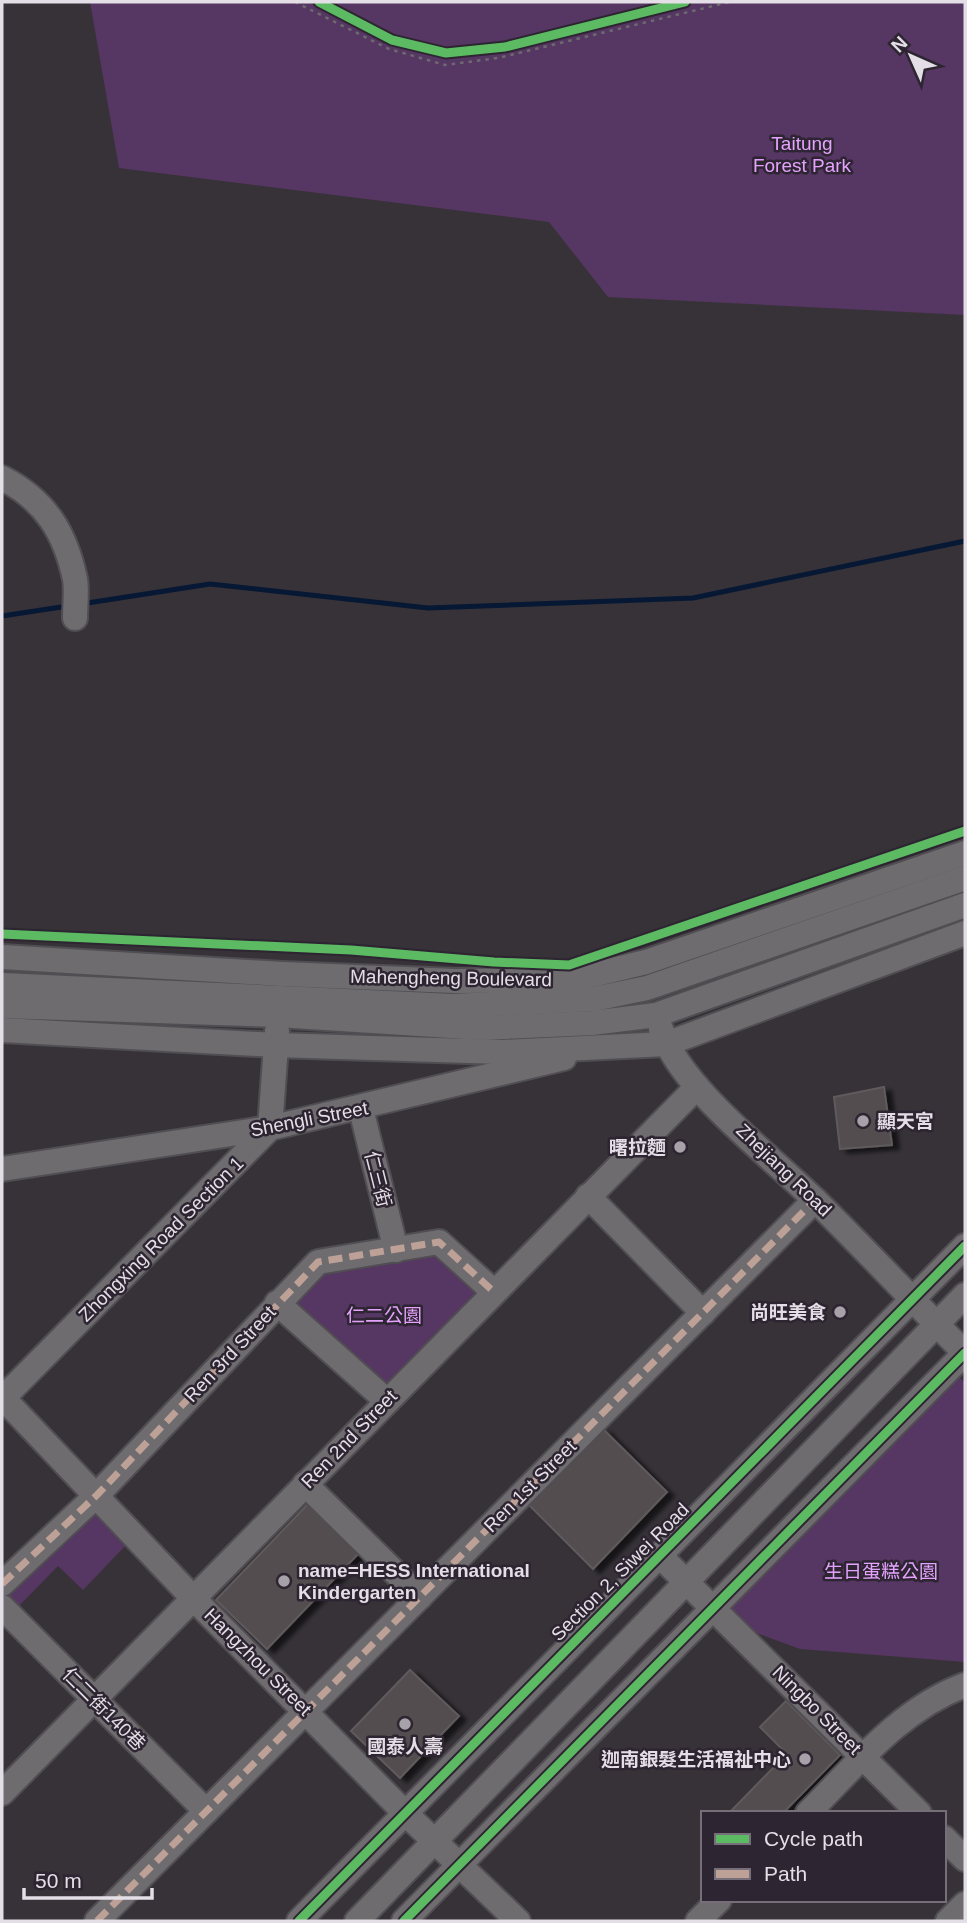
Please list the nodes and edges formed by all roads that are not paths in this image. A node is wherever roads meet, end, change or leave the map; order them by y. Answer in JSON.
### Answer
{"nodes":[{"id":1,"x":2,"y":478,"type":"edge"},
{"id":2,"x":75,"y":617,"type":"dead end"},
{"id":3,"x":965,"y":853,"type":"edge"},
{"id":4,"x":965,"y":878,"type":"edge"},
{"id":5,"x":965,"y":905,"type":"edge"},
{"id":6,"x":846,"y":907,"type":"junction"},
{"id":7,"x":965,"y":933,"type":"edge"},
{"id":8,"x":862,"y":942,"type":"junction"},
{"id":9,"x":2,"y":957,"type":"edge"},
{"id":10,"x":646,"y":962,"type":"junction"},
{"id":11,"x":872,"y":968,"type":"junction"},
{"id":12,"x":2,"y":985,"type":"edge"},
{"id":13,"x":647,"y":988,"type":"junction"},
{"id":14,"x":280,"y":995,"type":"junction"},
{"id":15,"x":2,"y":1006,"type":"edge"},
{"id":16,"x":656,"y":1015,"type":"junction"},
{"id":17,"x":2,"y":1030,"type":"edge"},
{"id":18,"x":666,"y":1044,"type":"junction"},
{"id":19,"x":275,"y":1045,"type":"junction"},
{"id":20,"x":612,"y":1045,"type":"junction"},
{"id":21,"x":698,"y":1087,"type":"junction"},
{"id":22,"x":361,"y":1109,"type":"junction"},
{"id":23,"x":270,"y":1128,"type":"junction"},
{"id":24,"x":2,"y":1168,"type":"edge"},
{"id":25,"x":588,"y":1196,"type":"junction"},
{"id":26,"x":815,"y":1200,"type":"junction"},
{"id":27,"x":965,"y":1246,"type":"edge"},
{"id":28,"x":396,"y":1250,"type":"junction"},
{"id":29,"x":494,"y":1292,"type":"junction"},
{"id":30,"x":965,"y":1295,"type":"edge"},
{"id":31,"x":913,"y":1299,"type":"junction"},
{"id":32,"x":277,"y":1303,"type":"junction"},
{"id":33,"x":703,"y":1313,"type":"junction"},
{"id":34,"x":936,"y":1324,"type":"junction"},
{"id":35,"x":965,"y":1353,"type":"edge"},
{"id":36,"x":2,"y":1398,"type":"edge"},
{"id":37,"x":387,"y":1401,"type":"junction"},
{"id":38,"x":305,"y":1484,"type":"junction"},
{"id":39,"x":97,"y":1495,"type":"junction"},
{"id":40,"x":660,"y":1556,"type":"junction"},
{"id":41,"x":688,"y":1581,"type":"junction"},
{"id":42,"x":2,"y":1584,"type":"edge"},
{"id":43,"x":420,"y":1597,"type":"junction"},
{"id":44,"x":193,"y":1598,"type":"junction"},
{"id":45,"x":2,"y":1607,"type":"edge"},
{"id":46,"x":715,"y":1607,"type":"junction"},
{"id":47,"x":965,"y":1685,"type":"edge"},
{"id":48,"x":94,"y":1699,"type":"junction"},
{"id":49,"x":307,"y":1710,"type":"junction"},
{"id":50,"x":864,"y":1758,"type":"junction"},
{"id":51,"x":2,"y":1793,"type":"edge"},
{"id":52,"x":206,"y":1811,"type":"junction"},
{"id":53,"x":810,"y":1811,"type":"edge"},
{"id":54,"x":917,"y":1811,"type":"edge"},
{"id":55,"x":406,"y":1814,"type":"junction"},
{"id":56,"x":946,"y":1840,"type":"edge"},
{"id":57,"x":436,"y":1842,"type":"junction"},
{"id":58,"x":965,"y":1858,"type":"edge"},
{"id":59,"x":460,"y":1865,"type":"junction"},
{"id":60,"x":717,"y":1902,"type":"edge"},
{"id":61,"x":965,"y":1904,"type":"edge"},
{"id":62,"x":97,"y":1921,"type":"edge"},
{"id":63,"x":299,"y":1921,"type":"edge"},
{"id":64,"x":357,"y":1921,"type":"edge"},
{"id":65,"x":404,"y":1921,"type":"edge"},
{"id":66,"x":518,"y":1921,"type":"edge"},
{"id":67,"x":698,"y":1921,"type":"edge"},
{"id":68,"x":948,"y":1921,"type":"edge"}],
"edges":[{"from":1,"to":2,"type":"street"},
{"from":3,"to":6,"type":"street","name":"Mahengheng Boulevard"},
{"from":4,"to":6,"type":"street","name":"Mahengheng Boulevard"},
{"from":5,"to":8,"type":"street","name":"Mahengheng Boulevard"},
{"from":6,"to":10,"type":"street","name":"Mahengheng Boulevard"},
{"from":6,"to":13,"type":"street","name":"Mahengheng Boulevard"},
{"from":7,"to":11,"type":"street"},
{"from":8,"to":11,"type":"street"},
{"from":8,"to":16,"type":"street","name":"Mahengheng Boulevard"},
{"from":9,"to":14,"type":"street","name":"Mahengheng Boulevard"},
{"from":10,"to":13,"type":"street","name":"Zhejiang Road"},
{"from":10,"to":14,"type":"street","name":"Mahengheng Boulevard"},
{"from":11,"to":18,"type":"street"},
{"from":12,"to":14,"type":"street","name":"Mahengheng Boulevard"},
{"from":13,"to":14,"type":"street","name":"Mahengheng Boulevard"},
{"from":13,"to":16,"type":"street","name":"Zhejiang Road"},
{"from":14,"to":15,"type":"street","name":"Mahengheng Boulevard"},
{"from":14,"to":16,"type":"street","name":"Mahengheng Boulevard"},
{"from":14,"to":19,"type":"street"},
{"from":16,"to":18,"type":"street","name":"Zhejiang Road"},
{"from":17,"to":19,"type":"street"},
{"from":18,"to":20,"type":"street"},
{"from":18,"to":21,"type":"street","name":"Zhejiang Road"},
{"from":19,"to":20,"type":"street"},
{"from":19,"to":23,"type":"street"},
{"from":20,"to":22,"type":"street","name":"Shengli Street"},
{"from":21,"to":25,"type":"street","name":"Ren 2nd Street"},
{"from":21,"to":26,"type":"street","name":"Zhejiang Road"},
{"from":22,"to":23,"type":"street","name":"Shengli Street"},
{"from":22,"to":28,"type":"street","name":"仁三街"},
{"from":23,"to":24,"type":"street","name":"Shengli Street"},
{"from":23,"to":36,"type":"street","name":"Zhongxing Road Section 1"},
{"from":25,"to":29,"type":"street","name":"Ren 2nd Street"},
{"from":25,"to":33,"type":"street"},
{"from":26,"to":31,"type":"street","name":"Zhejiang Road"},
{"from":26,"to":33,"type":"street","name":"Ren 1st Street"},
{"from":27,"to":31,"type":"street","name":"Section 2, Siwei Road"},
{"from":28,"to":29,"type":"street","name":"Ren 3rd Street"},
{"from":28,"to":32,"type":"street","name":"Ren 3rd Street"},
{"from":29,"to":37,"type":"street","name":"Ren 2nd Street"},
{"from":30,"to":34,"type":"street"},
{"from":31,"to":34,"type":"street","name":"Zhejiang Road"},
{"from":31,"to":40,"type":"street","name":"Section 2, Siwei Road"},
{"from":32,"to":37,"type":"street"},
{"from":32,"to":39,"type":"street","name":"Ren 3rd Street"},
{"from":33,"to":43,"type":"street","name":"Ren 1st Street"},
{"from":34,"to":35,"type":"street","name":"Zhejiang Road"},
{"from":34,"to":41,"type":"street"},
{"from":35,"to":46,"type":"street"},
{"from":36,"to":39,"type":"street","name":"Hangzhou Street"},
{"from":37,"to":38,"type":"street","name":"Ren 2nd Street"},
{"from":38,"to":43,"type":"street"},
{"from":38,"to":44,"type":"street","name":"Ren 2nd Street"},
{"from":39,"to":42,"type":"street","name":"Ren 3rd Street"},
{"from":39,"to":44,"type":"street","name":"Hangzhou Street"},
{"from":40,"to":41,"type":"street","name":"Ningbo Street"},
{"from":40,"to":55,"type":"street","name":"Section 2, Siwei Road"},
{"from":41,"to":46,"type":"street","name":"Ningbo Street"},
{"from":41,"to":57,"type":"street"},
{"from":43,"to":49,"type":"street","name":"Ren 1st Street"},
{"from":44,"to":48,"type":"street","name":"Ren 2nd Street"},
{"from":44,"to":49,"type":"street","name":"Hangzhou Street"},
{"from":45,"to":48,"type":"street","name":"仁二街140巷"},
{"from":46,"to":50,"type":"street","name":"Ningbo Street"},
{"from":46,"to":59,"type":"street"},
{"from":47,"to":50,"type":"street"},
{"from":48,"to":51,"type":"street","name":"Ren 2nd Street"},
{"from":48,"to":52,"type":"street","name":"仁二街140巷"},
{"from":49,"to":52,"type":"street","name":"Ren 1st Street"},
{"from":49,"to":55,"type":"street","name":"Hangzhou Street"},
{"from":50,"to":53,"type":"street"},
{"from":50,"to":54,"type":"street","name":"Ningbo Street"},
{"from":52,"to":62,"type":"street","name":"Ren 1st Street"},
{"from":55,"to":57,"type":"street","name":"Hangzhou Street"},
{"from":55,"to":63,"type":"street","name":"Section 2, Siwei Road"},
{"from":56,"to":58,"type":"street"},
{"from":57,"to":59,"type":"street","name":"Hangzhou Street"},
{"from":57,"to":64,"type":"street"},
{"from":59,"to":65,"type":"street"},
{"from":59,"to":66,"type":"street","name":"Hangzhou Street"},
{"from":60,"to":67,"type":"street"},
{"from":61,"to":68,"type":"street"}]}
